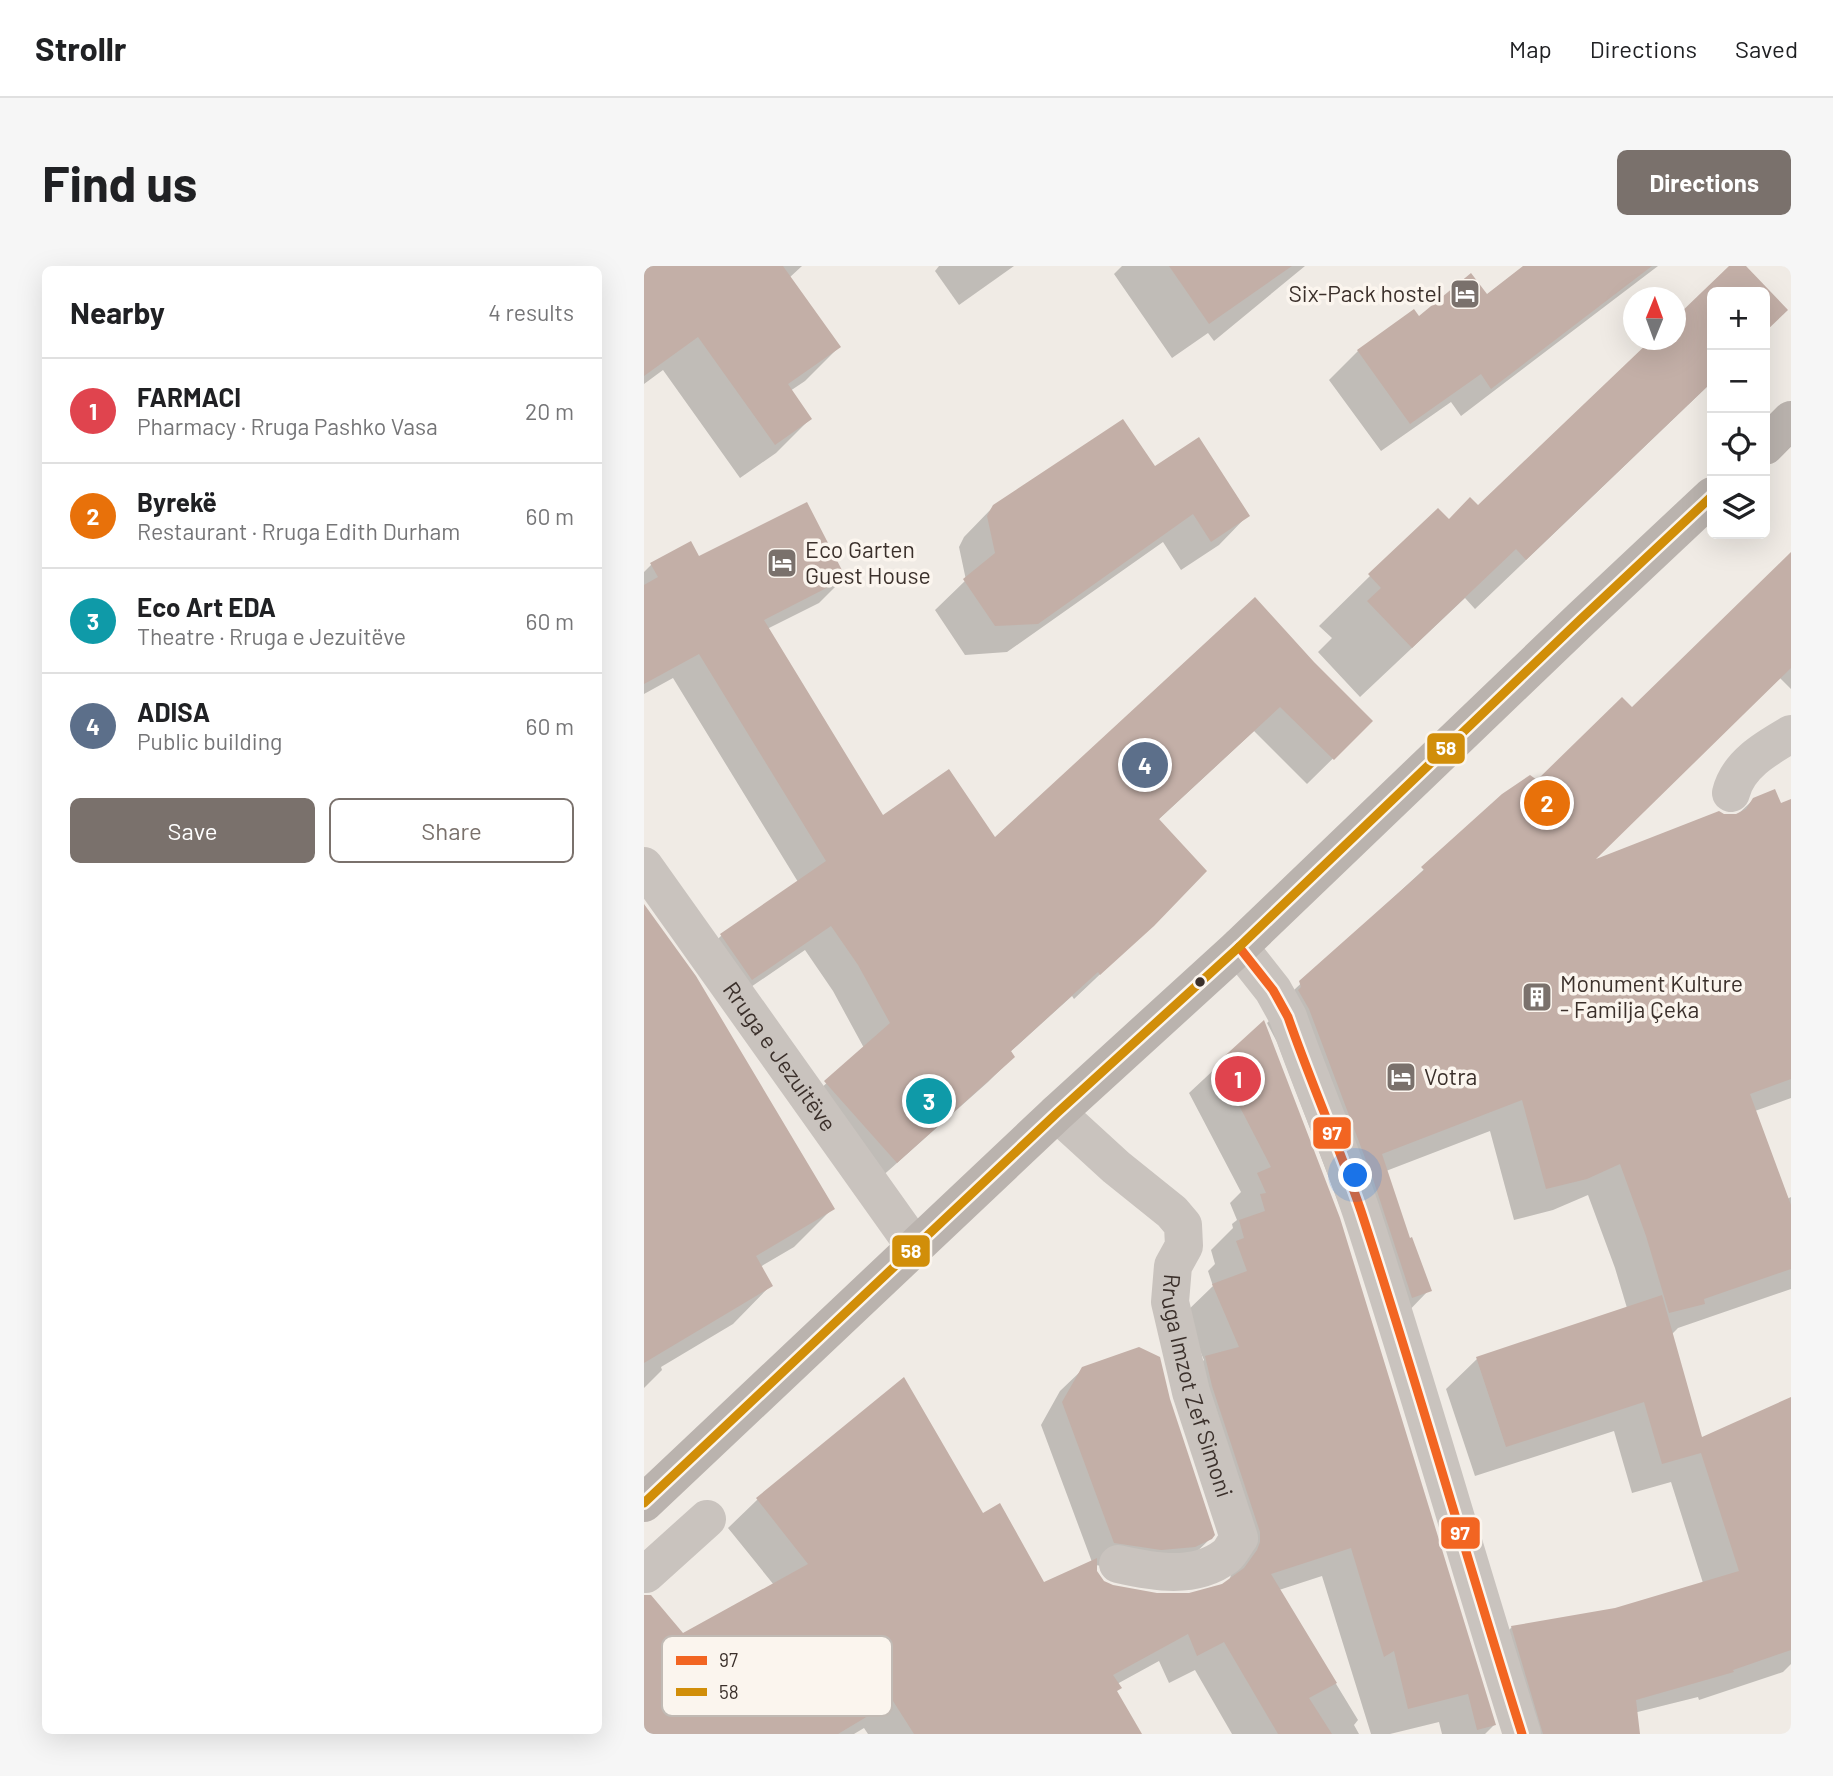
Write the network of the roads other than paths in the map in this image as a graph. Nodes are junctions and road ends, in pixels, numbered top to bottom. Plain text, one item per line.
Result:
1 (1791, 420) edge
2 (1770, 441) edge
3 (1707, 501) edge
4 (1791, 734) edge
5 (1731, 793) dead end
6 (644, 866) edge
7 (1240, 947) junction
8 (1057, 1113) junction
9 (915, 1247) junction
10 (644, 1503) edge
11 (707, 1519) dead end
12 (1118, 1564) dead end
13 (646, 1574) dead end
14 (1522, 1734) edge

1 - 2 main road
3 - 7 main road
4 - 5 street
6 - 9 street, Rruga e Jezuitëve
7 - 8 main road
7 - 14 street
8 - 9 main road
8 - 12 street, Rruga Imzot Zef Simoni
9 - 10 main road
11 - 13 street

